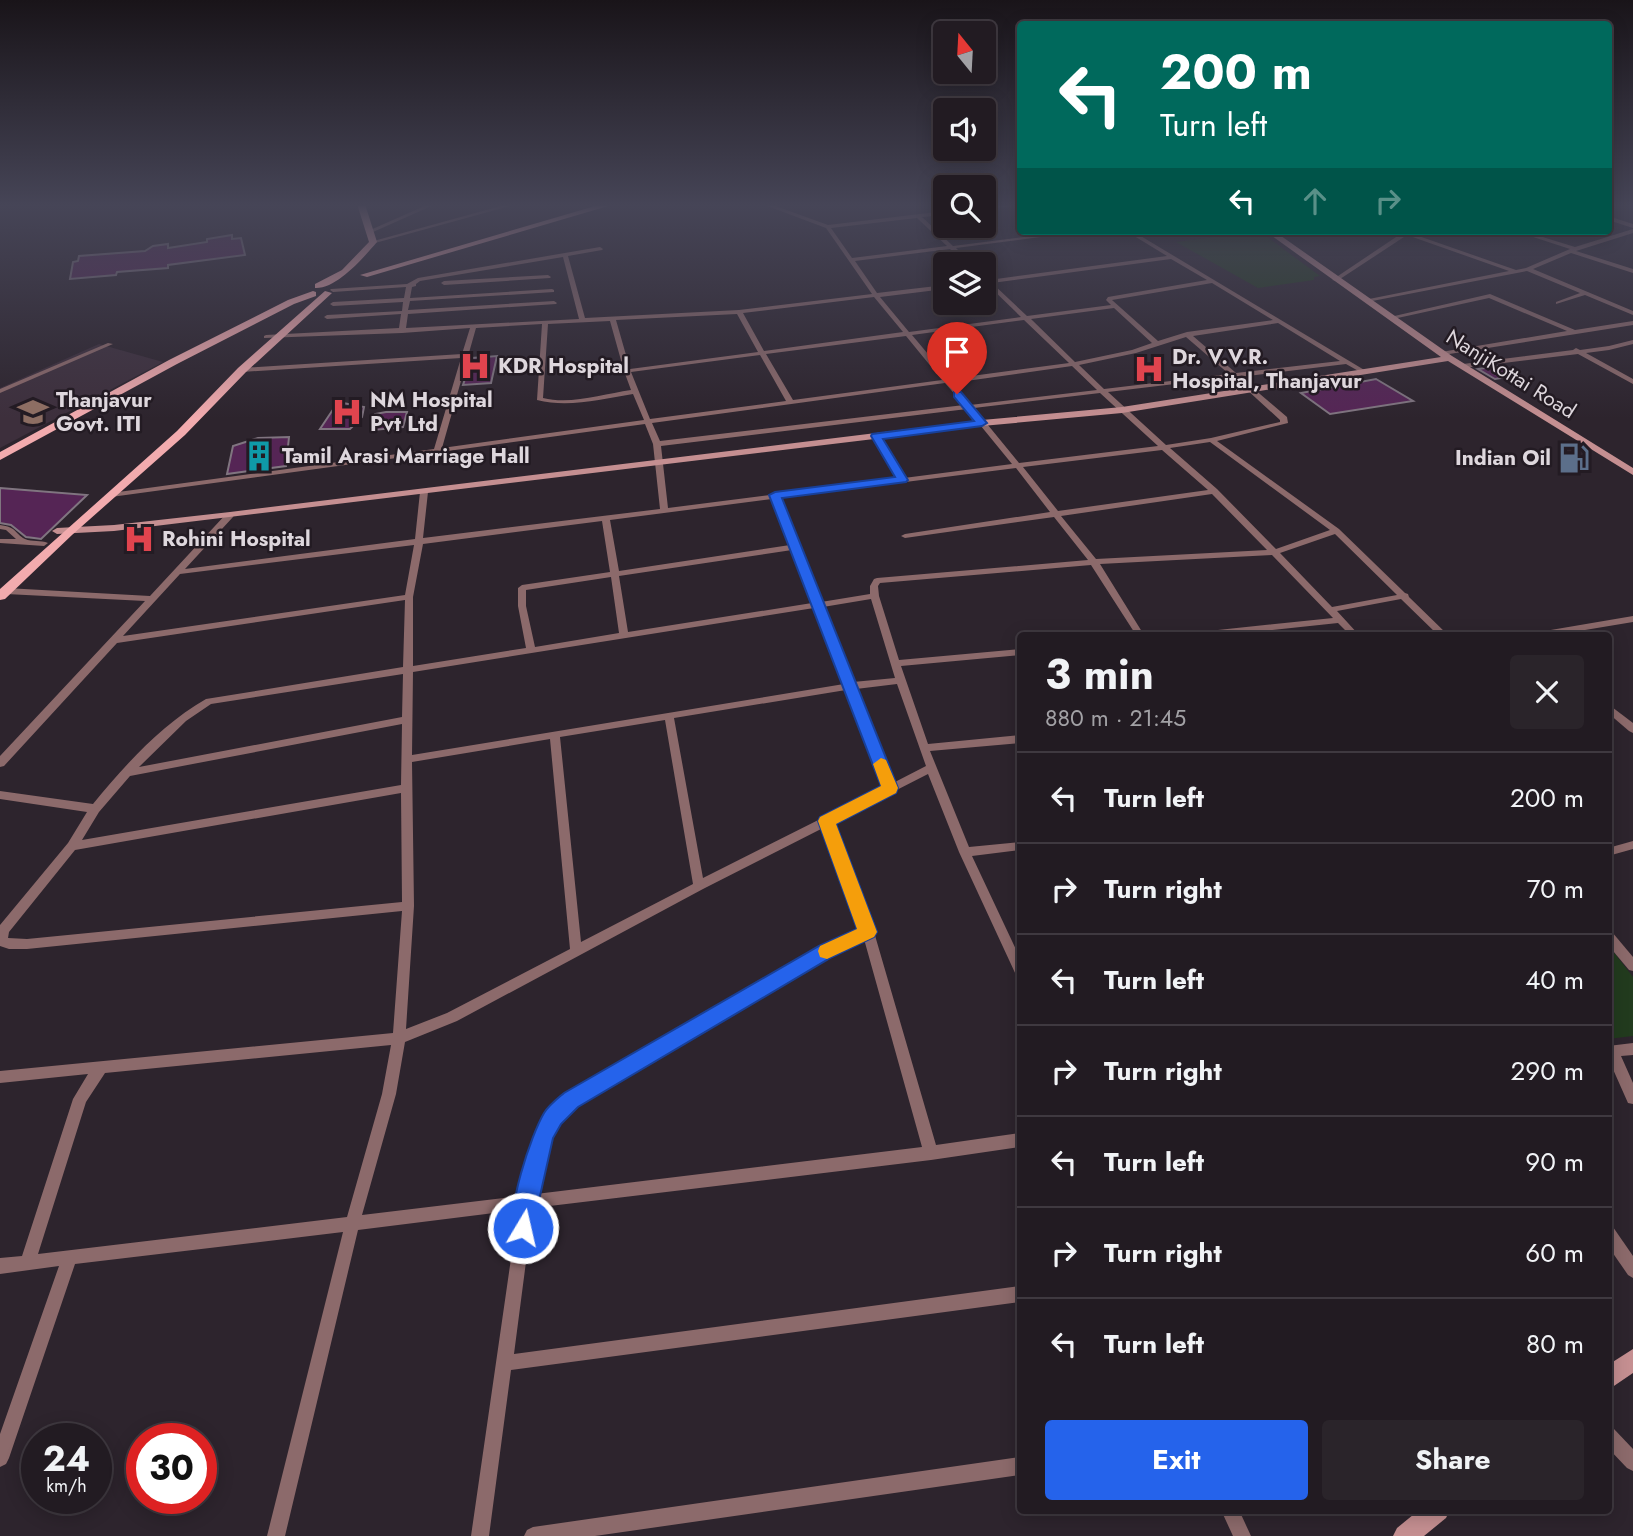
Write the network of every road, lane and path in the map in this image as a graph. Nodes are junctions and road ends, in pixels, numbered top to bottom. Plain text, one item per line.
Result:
1 (340, 276) edge
2 (355, 276) edge
3 (450, 276) edge
4 (571, 276) edge
5 (861, 276) edge
6 (1026, 276) edge
7 (1205, 276) edge
8 (1329, 276) edge
9 (1341, 276) edge
10 (1498, 276) edge
11 (1544, 276) edge
12 (548, 277) dead end
13 (996, 280) edge
14 (1335, 280) junction
15 (487, 281) junction
16 (1214, 281) junction
17 (409, 285) junction
18 (933, 289) edge
19 (552, 291) dead end
20 (996, 291) edge
21 (324, 292) junction
22 (1585, 293) junction
23 (486, 295) junction
24 (876, 296) junction
25 (407, 299) junction
26 (1369, 301) junction
27 (554, 303) dead end
28 (1558, 303) dead end
29 (1633, 304) edge
30 (1116, 306) junction
31 (485, 307) junction
32 (1621, 308) junction
33 (405, 312) junction
34 (739, 312) junction
35 (1633, 313) edge
36 (327, 317) dead end
37 (1393, 317) junction
38 (613, 319) junction
39 (1026, 319) junction
40 (583, 321) junction
41 (1281, 321) junction
42 (545, 323) junction
43 (1633, 323) edge
44 (485, 326) junction
45 (473, 327) junction
46 (402, 331) junction
47 (1574, 332) junction
48 (1187, 334) junction
49 (908, 335) junction
50 (272, 337) junction
51 (1633, 342) edge
52 (110, 344) dead end
53 (1157, 344) junction
54 (1576, 350) junction
55 (761, 353) junction
56 (465, 356) junction
57 (1446, 356) junction
58 (1345, 362) junction
59 (1073, 364) junction
60 (1463, 366) junction
61 (242, 370) junction
62 (627, 371) junction
63 (1364, 372) junction
64 (1234, 375) junction
65 (1632, 380) edge
66 (947, 382) junction
67 (1248, 390) junction
68 (0, 391) edge
69 (636, 391) junction
70 (1102, 391) junction
71 (791, 403) junction
72 (968, 407) junction
73 (1122, 410) junction
74 (649, 422) junction
75 (982, 423) junction
76 (168, 432) junction
77 (181, 433) junction
78 (876, 436) junction
79 (1211, 440) junction
80 (657, 444) junction
81 (1166, 447) junction
82 (0, 450) edge
83 (437, 451) junction
84 (0, 457) edge
85 (658, 463) junction
86 (1017, 465) junction
87 (1633, 472) edge
88 (902, 480) junction
89 (1214, 491) junction
90 (424, 492) junction
91 (111, 495) junction
92 (775, 495) junction
93 (664, 509) junction
94 (230, 515) junction
95 (1054, 515) junction
96 (607, 517) junction
97 (0, 527) edge
98 (1336, 531) junction
99 (62, 532) junction
100 (905, 536) dead end
101 (0, 541) edge
102 (419, 541) junction
103 (24, 542) junction
104 (44, 543) junction
105 (796, 547) junction
106 (1275, 552) junction
107 (1094, 562) junction
108 (178, 572) junction
109 (614, 574) junction
110 (2, 590) edge
111 (875, 596) junction
112 (1405, 596) junction
113 (409, 597) junction
114 (153, 599) junction
115 (819, 605) junction
116 (1329, 610) junction
117 (1633, 619) edge
118 (1339, 620) junction
119 (1138, 632) edge
120 (1227, 632) edge
121 (1352, 632) edge
122 (1440, 632) edge
123 (1557, 632) edge
124 (624, 635) junction
125 (115, 640) junction
126 (531, 649) junction
127 (1017, 652) edge
128 (894, 663) junction
129 (408, 668) junction
130 (900, 681) junction
131 (850, 686) junction
132 (1612, 711) edge
133 (669, 716) junction
134 (407, 720) junction
135 (1633, 729) edge
136 (555, 734) junction
137 (1017, 739) edge
138 (924, 748) junction
139 (407, 759) junction
140 (0, 763) edge
141 (931, 768) junction
142 (130, 772) junction
143 (406, 788) junction
144 (890, 788) junction
145 (0, 795) edge
146 (96, 809) junction
147 (826, 821) junction
148 (72, 846) junction
149 (1017, 846) edge
150 (1631, 848) edge
151 (1612, 851) edge
152 (965, 852) junction
153 (699, 886) junction
154 (408, 906) junction
155 (868, 932) junction
156 (1612, 941) edge
157 (576, 950) junction
158 (1017, 964) edge
159 (1633, 966) edge
160 (399, 1038) junction
161 (1633, 1049) edge
162 (1612, 1052) edge
163 (1612, 1056) edge
164 (101, 1067) junction
165 (0, 1077) edge
166 (1633, 1098) edge
167 (1017, 1140) edge
168 (931, 1153) junction
169 (527, 1201) junction
170 (352, 1225) junction
171 (1612, 1238) edge
172 (70, 1257) junction
173 (28, 1262) junction
174 (0, 1266) edge
175 (1633, 1270) edge
176 (1017, 1294) edge
177 (1633, 1360) edge
178 (504, 1363) junction
179 (1612, 1376) edge
180 (1612, 1439) edge
181 (0, 1458) edge
182 (1633, 1462) edge
183 (1017, 1466) edge
184 (1232, 1514) edge
185 (1433, 1514) edge
186 (276, 1536) edge
187 (480, 1536) edge
188 (533, 1536) edge
189 (1242, 1536) edge
190 (1405, 1536) edge

1 - 21 main road
2 - 21 main road
3 - 17 street
4 - 40 street
5 - 24 street
6 - 13 street
7 - 16 street
8 - 14 street, NanjiKottai Road
9 - 14 street
10 - 26 street
11 - 22 street
12 - 15 street
14 - 26 street, NanjiKottai Road
15 - 17 street
15 - 23 street
16 - 30 street
16 - 41 street
17 - 21 street
17 - 25 street
18 - 24 street
19 - 23 street
20 - 39 street
21 - 25 street
21 - 50 main road
21 - 82 main road
21 - 84 main road
22 - 28 street
22 - 32 street
23 - 25 street
23 - 31 street
24 - 34 street
24 - 49 street
25 - 33 street
26 - 37 street, NanjiKottai Road
27 - 31 street
29 - 32 street
30 - 39 street
30 - 53 street
31 - 33 street
31 - 44 street
32 - 35 street
33 - 36 street
33 - 46 street
34 - 38 street
34 - 55 street
37 - 47 street
37 - 57 street, NanjiKottai Road
38 - 40 street
38 - 62 street
39 - 49 street
39 - 59 street
40 - 42 street
41 - 48 street
41 - 58 street
42 - 44 street
42 - 69 street
43 - 47 street
44 - 45 street
45 - 46 street
45 - 56 street
46 - 50 street
47 - 57 street
48 - 53 street
48 - 64 street
49 - 55 street
49 - 66 street
50 - 61 main road
50 - 76 main road
51 - 54 street
52 - 68 street
53 - 59 street
54 - 60 street
54 - 65 street
55 - 62 street
55 - 71 street
56 - 61 street
56 - 83 street
57 - 60 street, NanjiKottai Road
57 - 63 street
58 - 63 street
58 - 64 street
59 - 66 street
59 - 70 street
60 - 87 street, NanjiKottai Road
61 - 77 main road
62 - 69 street
63 - 67 street
64 - 67 street
64 - 70 street
66 - 71 street
66 - 72 street
67 - 73 street
67 - 79 street
69 - 74 street
70 - 72 street
70 - 73 street
71 - 74 street
72 - 75 street
72 - 80 street
73 - 75 street
73 - 81 street
74 - 80 street
74 - 83 street
75 - 78 street
75 - 86 street
76 - 77 main road
76 - 99 main road
77 - 91 main road
78 - 85 street
78 - 88 street
79 - 81 street
79 - 98 street
80 - 85 street
81 - 86 street
81 - 89 street
83 - 91 street
85 - 90 street
85 - 93 street
86 - 88 street
86 - 95 street
88 - 92 street
89 - 95 street
89 - 106 street
90 - 94 street
90 - 102 street
91 - 99 main road
92 - 93 street
92 - 105 street
93 - 96 street
94 - 99 street
94 - 108 street
95 - 100 street
95 - 107 street
96 - 102 street
96 - 109 street
97 - 103 street
98 - 106 street
98 - 112 street
99 - 104 main road
99 - 110 main road
101 - 103 street
102 - 108 street
102 - 113 street
103 - 104 street
104 - 110 main road
105 - 109 street
105 - 115 street
106 - 107 street
106 - 116 street
107 - 111 street
107 - 119 street
108 - 114 street
109 - 124 street
109 - 126 street
110 - 114 street
111 - 115 street
111 - 128 street
112 - 116 street
112 - 122 street
113 - 125 street
113 - 129 street
114 - 125 street
115 - 124 street
115 - 131 street
116 - 118 street
117 - 123 street
118 - 120 street
118 - 121 street
124 - 126 street
125 - 140 street
126 - 129 street
127 - 128 street
128 - 130 street
129 - 134 street
129 - 142 street
130 - 131 street
130 - 138 street
131 - 133 street
131 - 144 street
132 - 135 street
133 - 136 street
133 - 153 street
134 - 139 street
134 - 142 street
136 - 139 street
136 - 157 street
137 - 138 street
138 - 141 street
139 - 143 street
141 - 144 street
141 - 152 street
142 - 146 street
143 - 148 street
143 - 154 street
144 - 147 street
145 - 146 street
146 - 148 street
147 - 153 street
147 - 155 street
148 - 154 street
149 - 152 street
150 - 151 street
152 - 158 street
153 - 157 street
154 - 160 street
155 - 168 street
155 - 169 street
156 - 159 street
157 - 160 street
160 - 164 street
160 - 170 street
161 - 162 street
163 - 166 street
164 - 165 street
164 - 173 street
167 - 168 street
168 - 169 street
169 - 170 street
169 - 178 street
170 - 172 street
170 - 186 street
171 - 175 street
172 - 173 street
172 - 181 street
173 - 174 street
176 - 178 street
177 - 179 street
178 - 187 street
180 - 182 street
183 - 188 street
184 - 189 street
185 - 190 street

